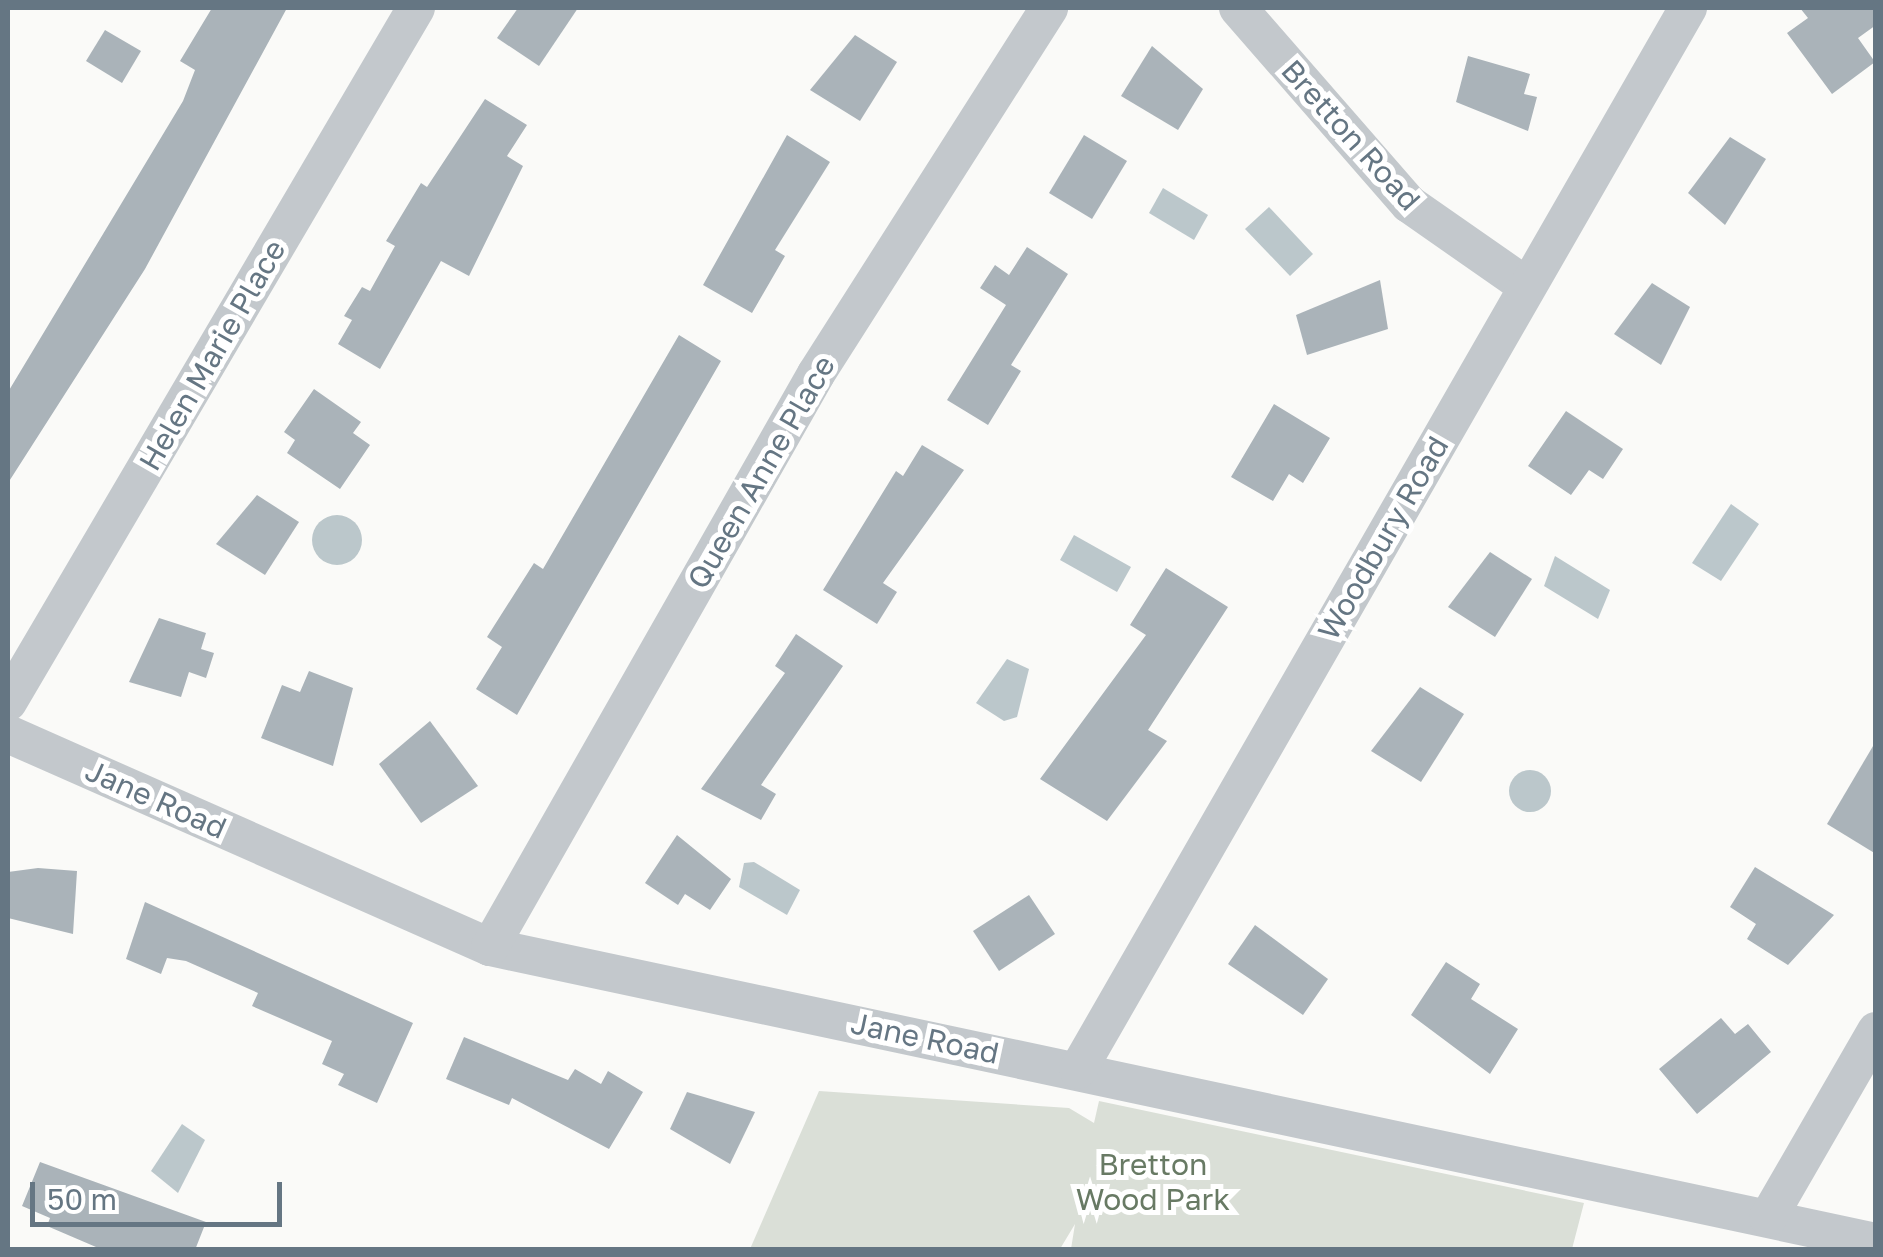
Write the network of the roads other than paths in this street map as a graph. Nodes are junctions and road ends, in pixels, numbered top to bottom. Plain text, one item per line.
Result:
1 (416, 8) edge
2 (1048, 8) edge
3 (1238, 8) edge
4 (1688, 8) edge
5 (1525, 285) junction
6 (8, 702) edge
7 (8, 734) edge
8 (490, 947) junction
9 (1876, 1031) edge
10 (1078, 1070) junction
11 (1768, 1218) junction
12 (1876, 1242) edge

1 - 6 street, Helen Marie Place
2 - 8 street, Queen Anne Place
3 - 5 street, Bretton Road
4 - 5 street, Woodbury Road
5 - 10 street, Woodbury Road
7 - 8 street, Jane Road
8 - 10 street, Jane Road
9 - 11 street
10 - 11 street, Jane Road
11 - 12 street, Jane Road

